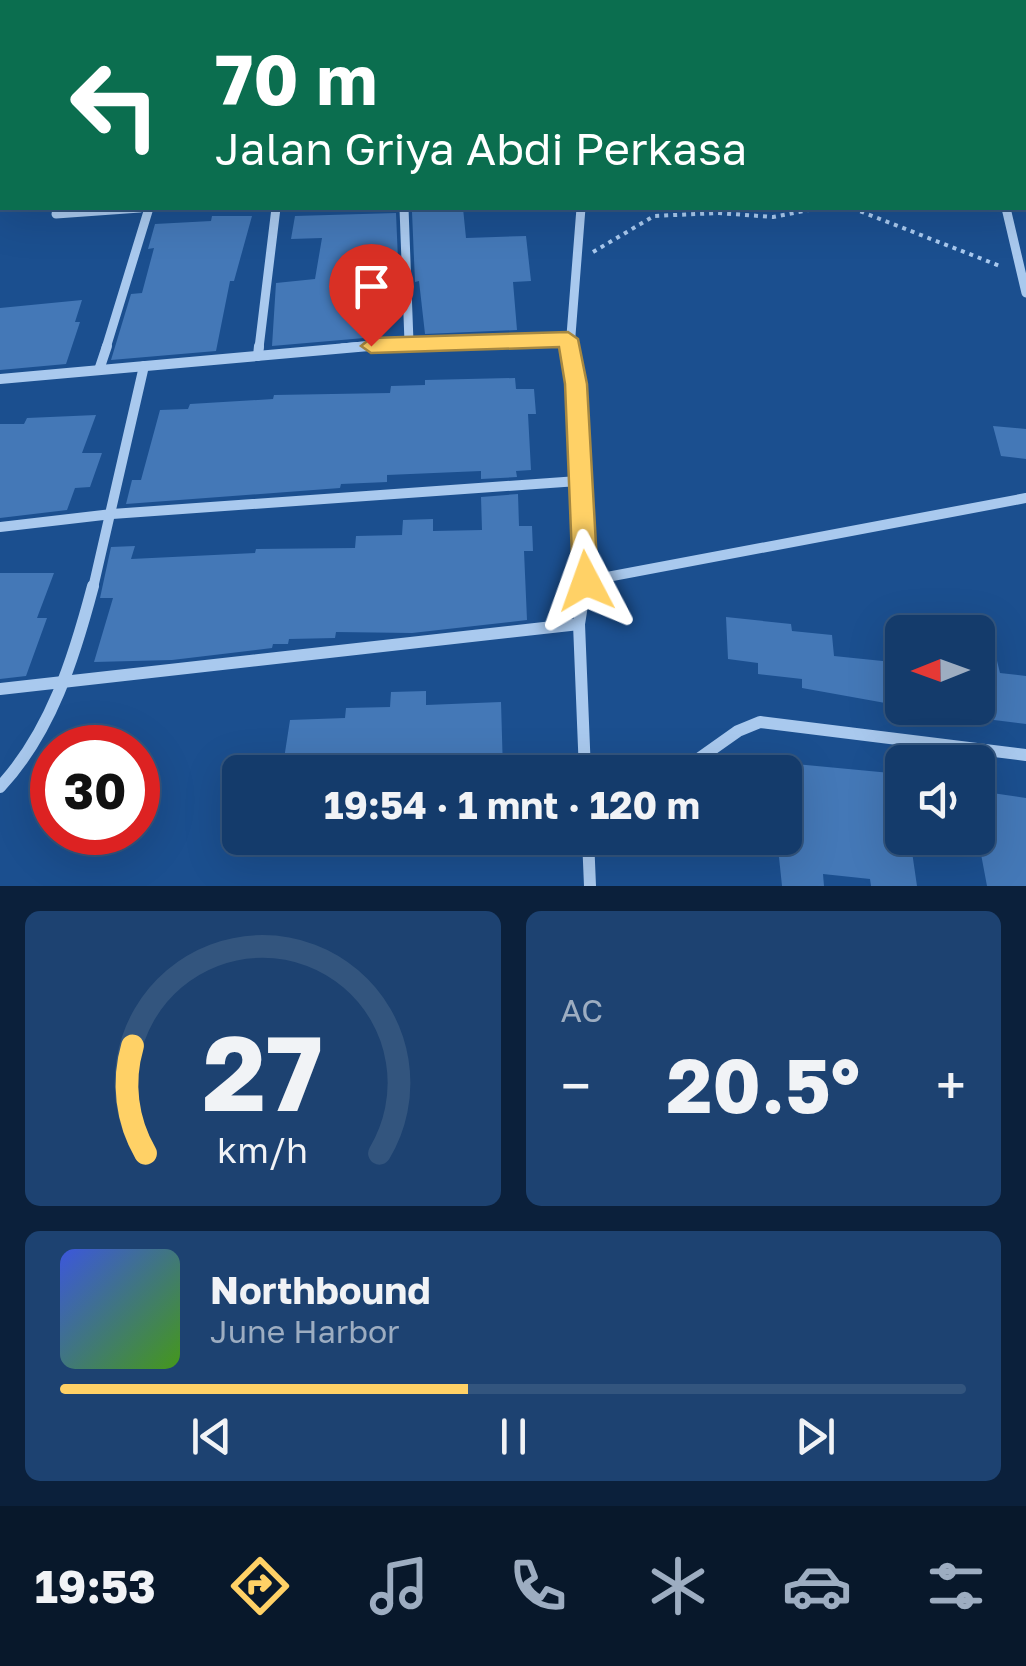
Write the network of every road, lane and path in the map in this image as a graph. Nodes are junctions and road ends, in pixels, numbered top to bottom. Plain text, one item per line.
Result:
1 (112, 210) edge
2 (148, 210) edge
3 (276, 210) edge
4 (404, 210) edge
5 (581, 210) edge
6 (810, 210) edge
7 (857, 210) edge
8 (1006, 210) edge
9 (56, 214) dead end
10 (579, 260) junction
11 (1021, 275) junction
12 (1026, 293) edge
13 (568, 339) junction
14 (408, 342) junction
15 (258, 356) junction
16 (144, 366) junction
17 (99, 370) junction
18 (0, 379) edge
19 (578, 481) junction
20 (1026, 498) edge
21 (112, 514) junction
22 (0, 527) edge
23 (586, 581) junction
24 (579, 624) junction
25 (64, 684) junction
26 (0, 689) edge
27 (584, 755) edge
28 (704, 755) edge
29 (1026, 755) edge
30 (0, 787) edge
31 (589, 855) edge
32 (590, 886) edge

1 - 9 street
2 - 17 street
3 - 15 street
4 - 14 street
5 - 10 street
6 - 10 path
7 - 11 path
8 - 11 street
10 - 13 street
11 - 12 street
13 - 14 street
13 - 19 street
14 - 15 street
15 - 16 street
16 - 17 street
16 - 21 street
17 - 18 street
19 - 21 street
19 - 23 street
20 - 23 street
21 - 22 street
21 - 25 street
23 - 24 street
24 - 25 street
24 - 27 street
25 - 26 street
25 - 30 street
28 - 29 street
31 - 32 street

